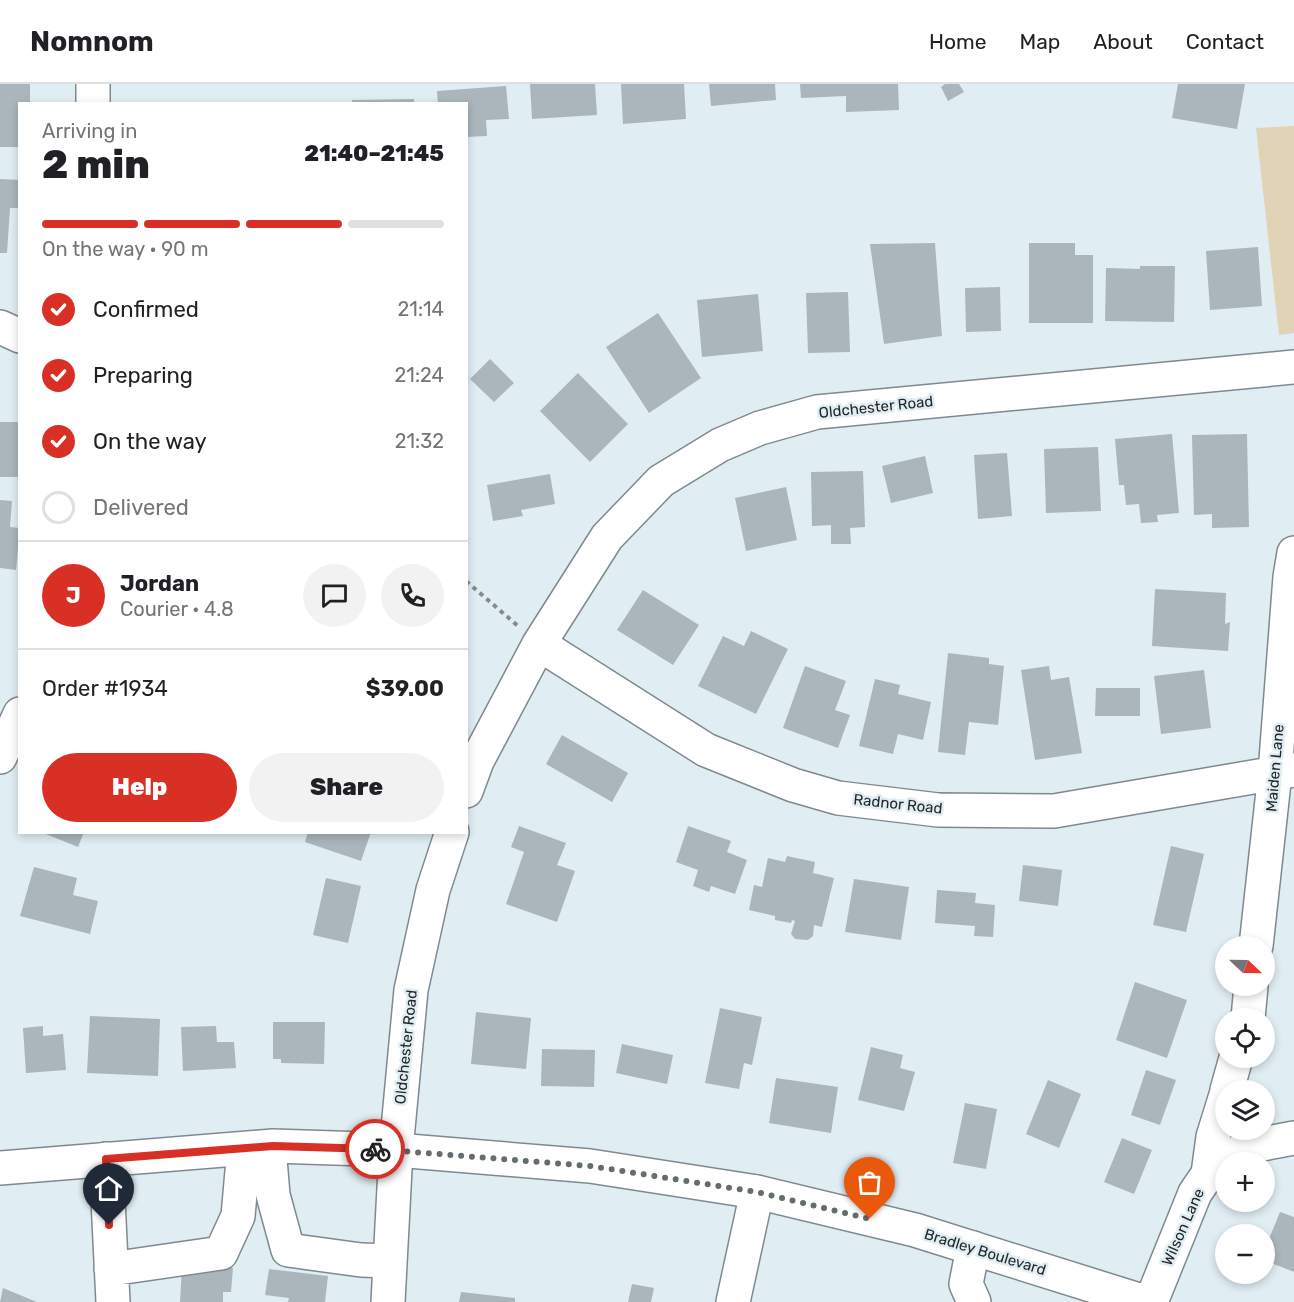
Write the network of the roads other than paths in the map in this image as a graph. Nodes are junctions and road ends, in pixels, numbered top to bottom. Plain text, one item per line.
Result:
1 (93, 84) edge
2 (93, 102) edge
3 (0, 327) edge
4 (18, 335) edge
5 (1294, 367) edge
6 (1294, 553) edge
7 (539, 644) junction
8 (1285, 771) edge
9 (468, 785) edge
10 (451, 834) edge
11 (1258, 936) edge
12 (1215, 1131) edge
13 (1294, 1138) edge
14 (256, 1148) junction
15 (396, 1150) junction
16 (106, 1159) junction
17 (0, 1168) edge
18 (1208, 1174) junction
19 (757, 1192) junction
20 (973, 1248) junction
21 (390, 1261) junction
22 (111, 1269) junction
23 (113, 1302) edge
24 (388, 1302) edge
25 (733, 1302) edge
26 (974, 1302) edge
27 (1145, 1302) edge
28 (1151, 1302) edge

1 - 2 street
3 - 4 street
5 - 7 street, Oldchester Road
6 - 8 street, Maiden Lane
7 - 8 street, Radnor Road
7 - 9 street, Oldchester Road
8 - 11 street, Maiden Lane
10 - 15 street, Oldchester Road
12 - 18 street
13 - 18 street, Wilson Lane
14 - 15 street, Bradley Boulevard
14 - 16 street, Bradley Boulevard
14 - 21 street
14 - 22 street
15 - 19 street, Bradley Boulevard
15 - 21 street, Oldchester Road
16 - 17 street, Bradley Boulevard
16 - 22 street
18 - 28 street, Wilson Lane
19 - 20 street, Bradley Boulevard
19 - 25 street
20 - 26 street
20 - 27 street, Bradley Boulevard
21 - 24 street, Oldchester Road
22 - 23 street

